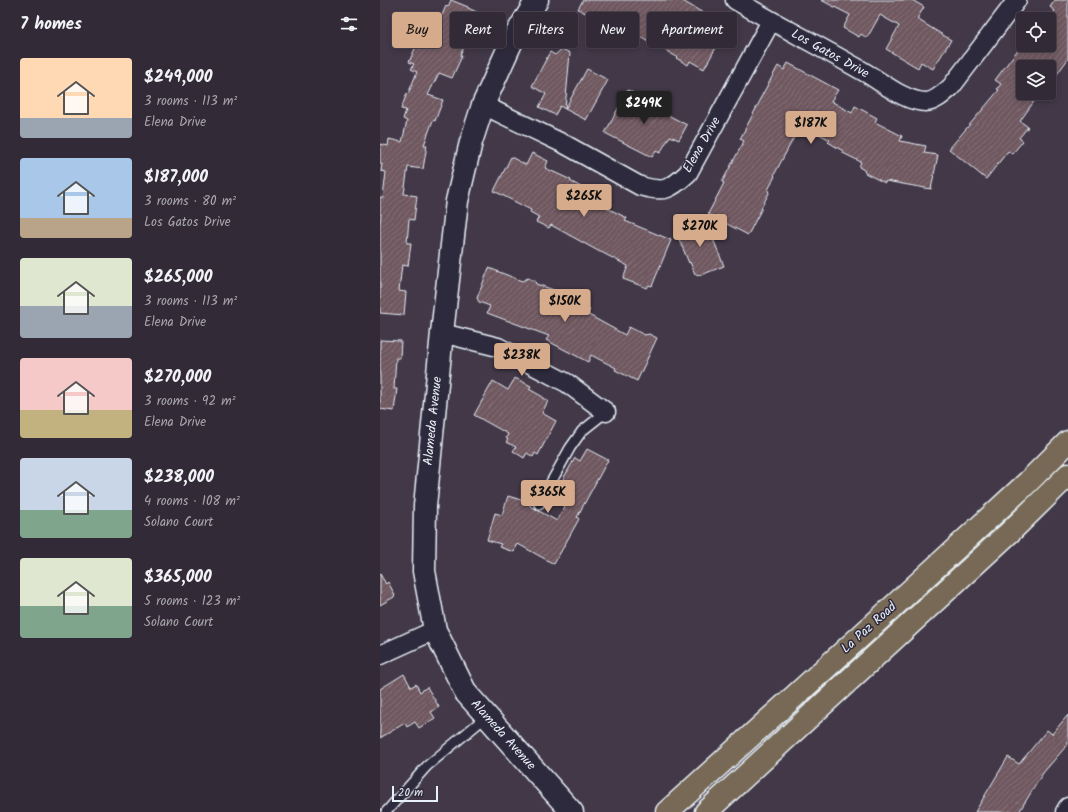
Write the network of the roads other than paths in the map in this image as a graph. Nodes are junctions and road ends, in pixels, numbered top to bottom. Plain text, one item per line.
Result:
1 (537, 0) edge
2 (735, 0) edge
3 (1017, 0) edge
4 (771, 21) junction
5 (483, 104) junction
6 (442, 333) junction
7 (606, 412) joint
8 (1068, 442) edge
9 (1068, 475) edge
10 (539, 504) dead end
11 (435, 630) junction
12 (380, 655) edge
13 (486, 716) junction
14 (1068, 807) edge
15 (386, 812) edge
16 (572, 812) edge
17 (667, 812) edge
18 (706, 812) edge
19 (1065, 812) edge

1 - 5 street, Alameda Avenue
2 - 4 street, Los Gatos Drive
3 - 4 street, Los Gatos Drive
4 - 5 street, Elena Drive
5 - 6 street, Alameda Avenue
6 - 7 street
6 - 11 street, Alameda Avenue
7 - 10 lane
8 - 17 main road, La Paz Road
9 - 18 main road, La Paz Road
11 - 12 street
11 - 13 street, Alameda Avenue
13 - 15 lane
13 - 16 street, Alameda Avenue
14 - 19 street

